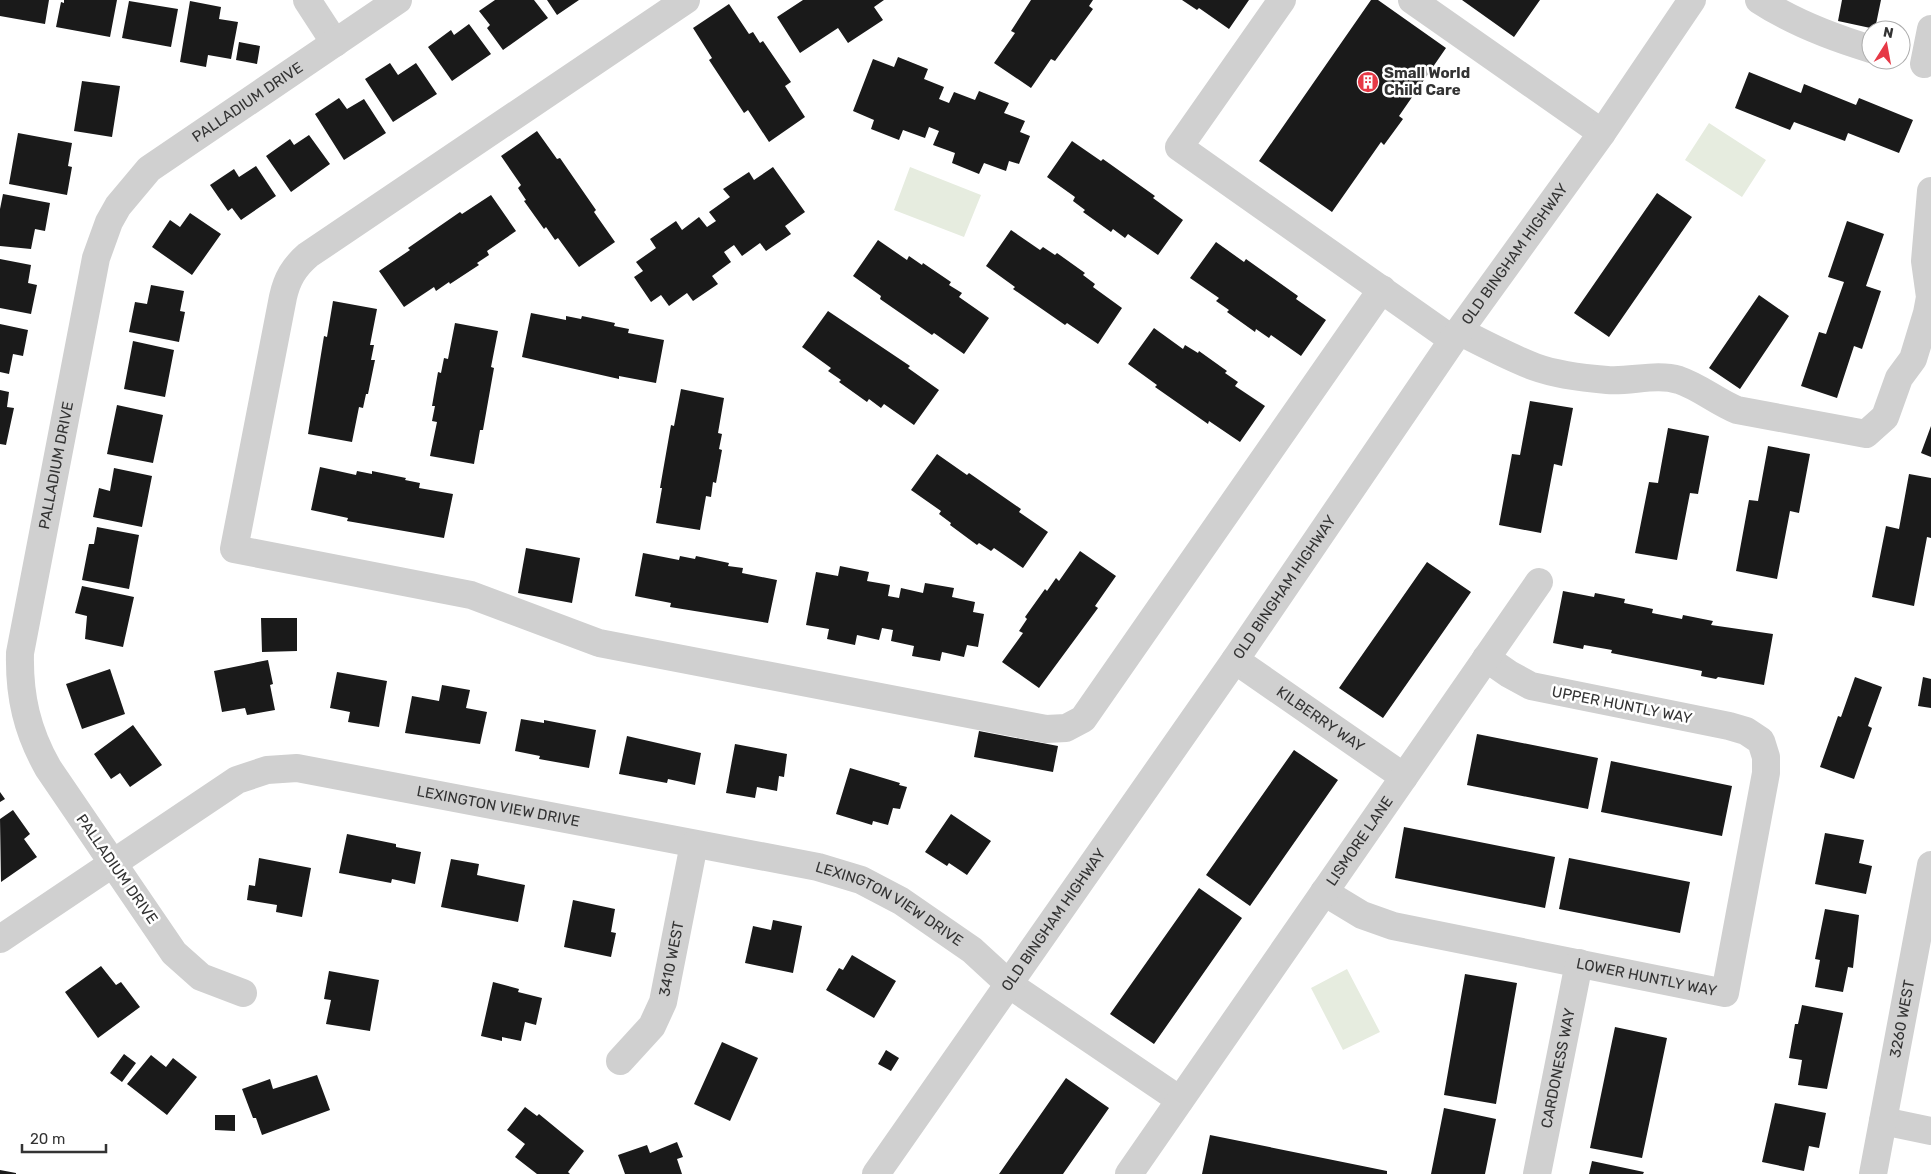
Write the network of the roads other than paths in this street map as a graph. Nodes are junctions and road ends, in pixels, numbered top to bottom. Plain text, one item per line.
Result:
1 (307, 0) edge
2 (398, 0) edge
3 (686, 0) edge
4 (1282, 0) edge
5 (1412, 0) edge
6 (1692, 0) edge
7 (1759, 0) edge
8 (1931, 29) edge
9 (335, 43) junction
10 (1861, 46) edge
11 (1919, 63) edge
12 (1602, 133) junction
13 (1931, 191) edge
14 (1382, 289) junction
15 (1456, 335) junction
16 (1539, 582) dead end
17 (1486, 658) junction
18 (1235, 660) junction
19 (1761, 741) joint
20 (1404, 777) junction
21 (694, 844) junction
22 (114, 863) junction
23 (1931, 865) edge
24 (1324, 892) junction
25 (0, 939) edge
26 (1579, 963) junction
27 (1010, 984) junction
28 (243, 993) dead end
29 (620, 1061) dead end
30 (1180, 1100) junction
31 (1883, 1121) junction
32 (1931, 1131) edge
33 (876, 1174) edge
34 (1129, 1174) edge
35 (1538, 1174) edge
36 (1873, 1174) edge

1 - 9 street
2 - 9 street, PALLADIUM DRIVE
3 - 14 street
4 - 14 street
5 - 12 street
6 - 12 street, OLD BINGHAM HIGHWAY
7 - 10 street
8 - 11 street
9 - 22 street, PALLADIUM DRIVE
12 - 15 street, OLD BINGHAM HIGHWAY
13 - 15 street
14 - 15 street
15 - 18 street, OLD BINGHAM HIGHWAY
16 - 17 street, LISMORE LANE
17 - 19 street, UPPER HUNTLY WAY
17 - 20 street, LISMORE LANE
18 - 20 street, KILBERRY WAY
18 - 27 street, OLD BINGHAM HIGHWAY
19 - 26 street, LOWER HUNTLY WAY
20 - 24 street, LISMORE LANE
21 - 22 street, LEXINGTON VIEW DRIVE
21 - 27 street, LEXINGTON VIEW DRIVE
21 - 29 street, 3410 WEST
22 - 25 street, LEXINGTON VIEW DRIVE
22 - 28 street, PALLADIUM DRIVE
23 - 31 street, 3260 WEST
24 - 26 street, LOWER HUNTLY WAY
24 - 30 street, LISMORE LANE
26 - 35 street, CARDONESS WAY
27 - 30 street
27 - 33 street, OLD BINGHAM HIGHWAY
30 - 34 street, LISMORE LANE
31 - 32 street
31 - 36 street, 3260 WEST

